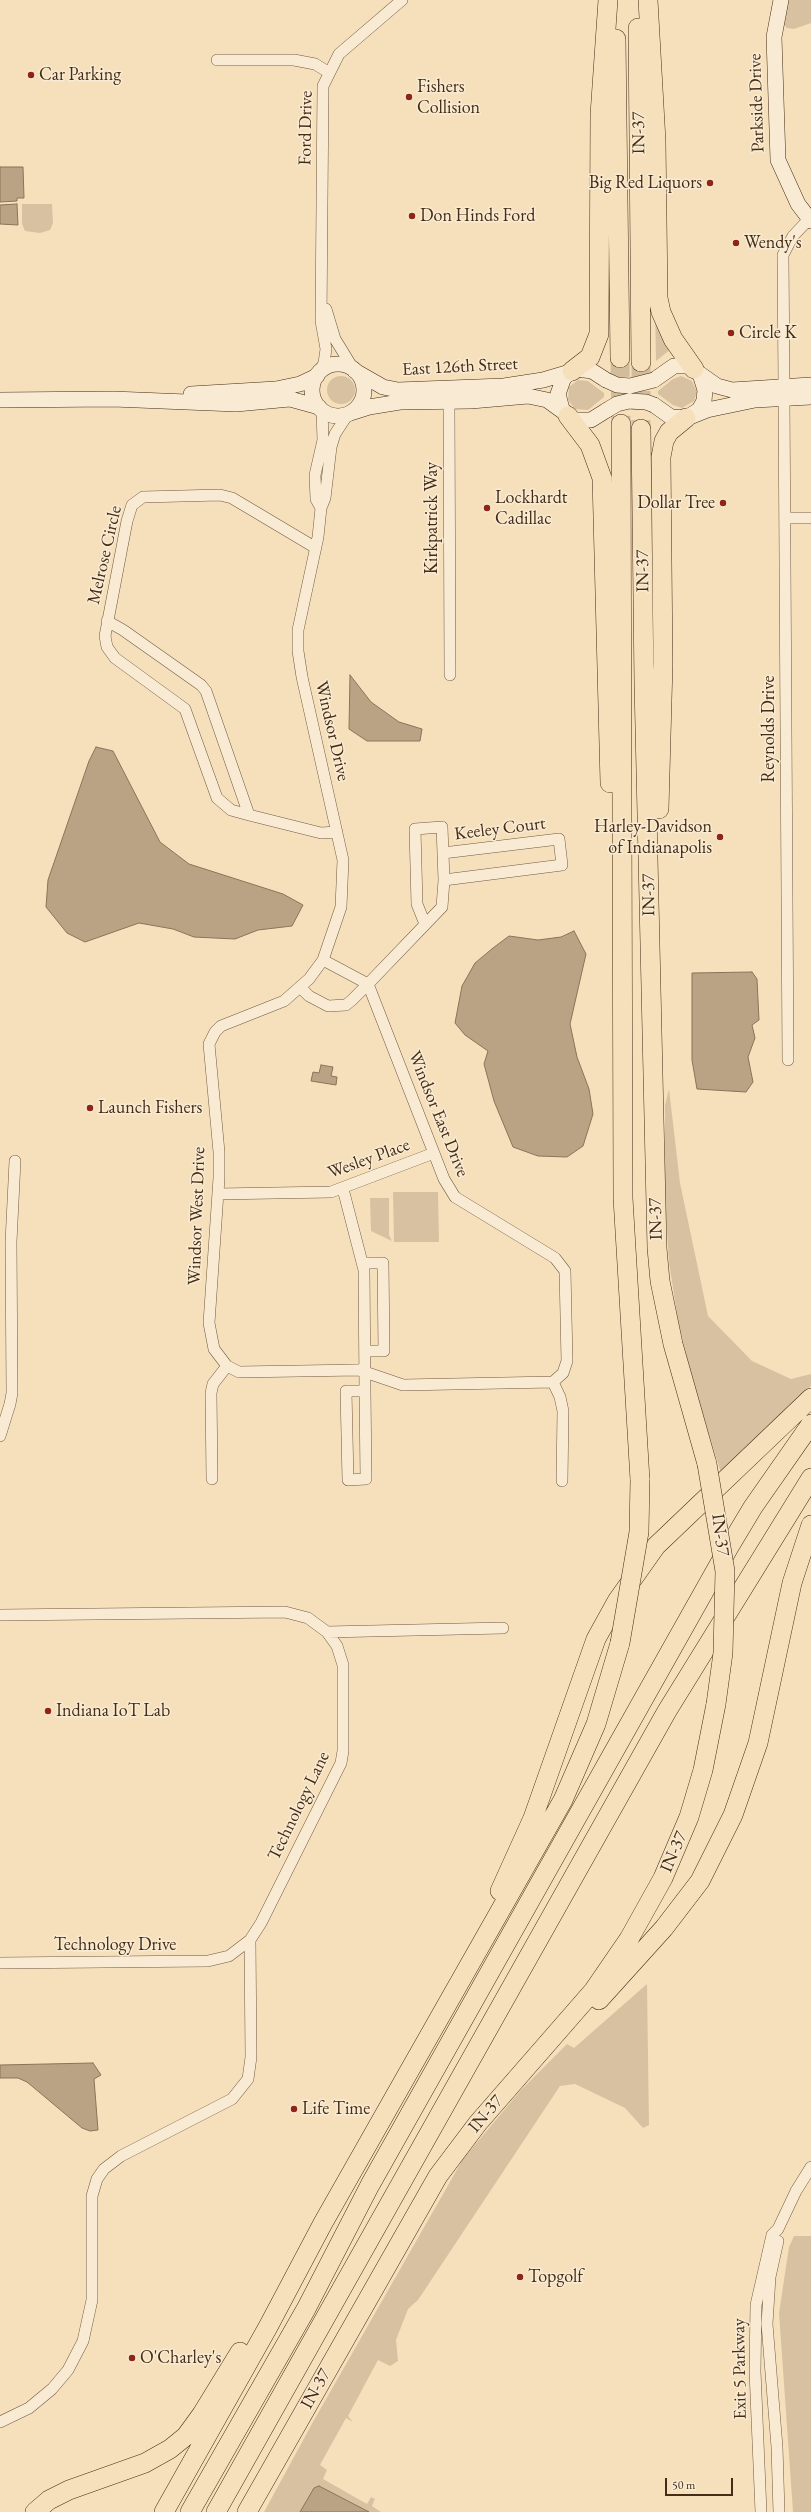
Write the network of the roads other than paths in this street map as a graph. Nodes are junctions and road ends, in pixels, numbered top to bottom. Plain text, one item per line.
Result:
1 (402, 0) edge
2 (608, 0) edge
3 (616, 0) edge
4 (637, 0) edge
5 (648, 0) edge
6 (781, 0) edge
7 (217, 60) dead end
8 (328, 72) junction
9 (810, 220) edge
10 (323, 291) junction
11 (620, 358) tunnel mouth
12 (641, 362) tunnel mouth
13 (355, 370) junction
14 (571, 371) junction
15 (697, 371) junction
16 (318, 375) junction
17 (811, 384) edge
18 (784, 391) junction
19 (811, 397) edge
20 (112, 399) junction
21 (0, 400) edge
22 (449, 402) junction
23 (321, 408) junction
24 (349, 413) junction
25 (566, 415) junction
26 (689, 417) junction
27 (621, 424) tunnel mouth
28 (642, 429) tunnel mouth
29 (321, 508) junction
30 (785, 518) junction
31 (811, 518) edge
32 (316, 548) junction
33 (107, 621) junction
34 (450, 675) dead end
35 (249, 815) junction
36 (337, 832) junction
37 (443, 853) junction
38 (444, 880) junction
39 (425, 924) junction
40 (323, 960) junction
41 (650, 964) junction
42 (368, 984) junction
43 (301, 988) junction
44 (622, 1012) junction
45 (788, 1060) dead end
46 (434, 1153) junction
47 (15, 1161) dead end
48 (343, 1188) junction
49 (218, 1194) junction
50 (363, 1263) junction
51 (365, 1350) junction
52 (226, 1366) junction
53 (365, 1372) junction
54 (553, 1382) junction
55 (365, 1391) junction
56 (811, 1398) edge
57 (811, 1424) edge
58 (0, 1436) edge
59 (212, 1478) dead end
60 (811, 1478) edge
61 (562, 1481) dead end
62 (811, 1525) edge
63 (0, 1615) edge
64 (503, 1628) dead end
65 (326, 1632) junction
66 (250, 1940) junction
67 (229, 1956) joint
68 (0, 1963) edge
69 (464, 1972) junction
70 (497, 2101) junction
71 (811, 2167) edge
72 (323, 2223) junction
73 (778, 2229) junction
74 (0, 2422) edge
75 (763, 2509) edge
76 (35, 2512) edge
77 (164, 2512) edge
78 (190, 2512) edge
79 (216, 2512) edge
80 (247, 2512) edge
81 (779, 2512) edge

1 - 8 street, Ford Drive
2 - 14 highway
3 - 11 highway, IN-37
4 - 12 highway, IN-37
5 - 15 highway
6 - 9 main road, Parkside Drive
7 - 8 street
8 - 10 street, Ford Drive
9 - 18 street, Reynolds Drive
10 - 13 street, Ford Drive
10 - 16 street, Ford Drive
13 - 14 main road, East 126th Street
13 - 16 main road
13 - 24 main road
14 - 15 main road, East 126th Street, bridge
14 - 25 main road
15 - 18 main road
15 - 26 main road
16 - 20 main road
16 - 23 main road
17 - 18 main road
18 - 19 main road
18 - 26 main road
18 - 30 street, Reynolds Drive
20 - 21 main road
20 - 23 main road
22 - 24 main road, East 126th Street
22 - 25 main road, East 126th Street
22 - 34 street, Kirkpatrick Way
23 - 24 main road
23 - 29 street, Windsor Drive
24 - 29 street, Windsor Drive
25 - 26 main road, bridge
25 - 44 highway
26 - 41 highway
27 - 44 highway, IN-37
28 - 41 highway, IN-37
29 - 32 street, Windsor Drive
30 - 31 street
30 - 45 street, Reynolds Drive
32 - 33 street, Melrose Circle
32 - 36 street, Windsor Drive
33 - 35 street, Melrose Circle
33 - 35 street, Melrose Circle
35 - 36 street, Melrose Circle
36 - 40 street, Windsor Drive
37 - 38 street, Keeley Court
37 - 38 street, Keeley Court
37 - 39 street, Keeley Court
38 - 39 street, Keeley Court
39 - 42 street, Keeley Court
40 - 42 street
40 - 43 street, Windsor West Drive
41 - 70 highway, IN-37, bridge
42 - 43 street
42 - 46 street, Windsor East Drive
43 - 49 street, Windsor West Drive
44 - 69 highway, IN-37, bridge
46 - 48 street, Wesley Place
46 - 54 street, Windsor East Drive
47 - 58 street
48 - 49 street, Wesley Place
48 - 50 street
49 - 52 street, Windsor West Drive
50 - 51 street
50 - 51 street
51 - 53 street
52 - 53 street
52 - 59 street
53 - 54 street
53 - 55 street
54 - 61 street
55 - 55 street
56 - 69 highway
57 - 78 highway
60 - 79 highway
62 - 70 highway
63 - 65 street, Technology Lane
64 - 65 street
65 - 66 street, Technology Lane
66 - 67 street, Technology Lane
66 - 74 street
67 - 68 street, Technology Drive
69 - 72 highway, IN-37
70 - 80 highway, IN-37
71 - 73 street, Exit 5 Parkway
72 - 76 highway
72 - 77 highway, IN-37
73 - 75 street, Exit 5 Parkway
73 - 81 street, Exit 5 Parkway

